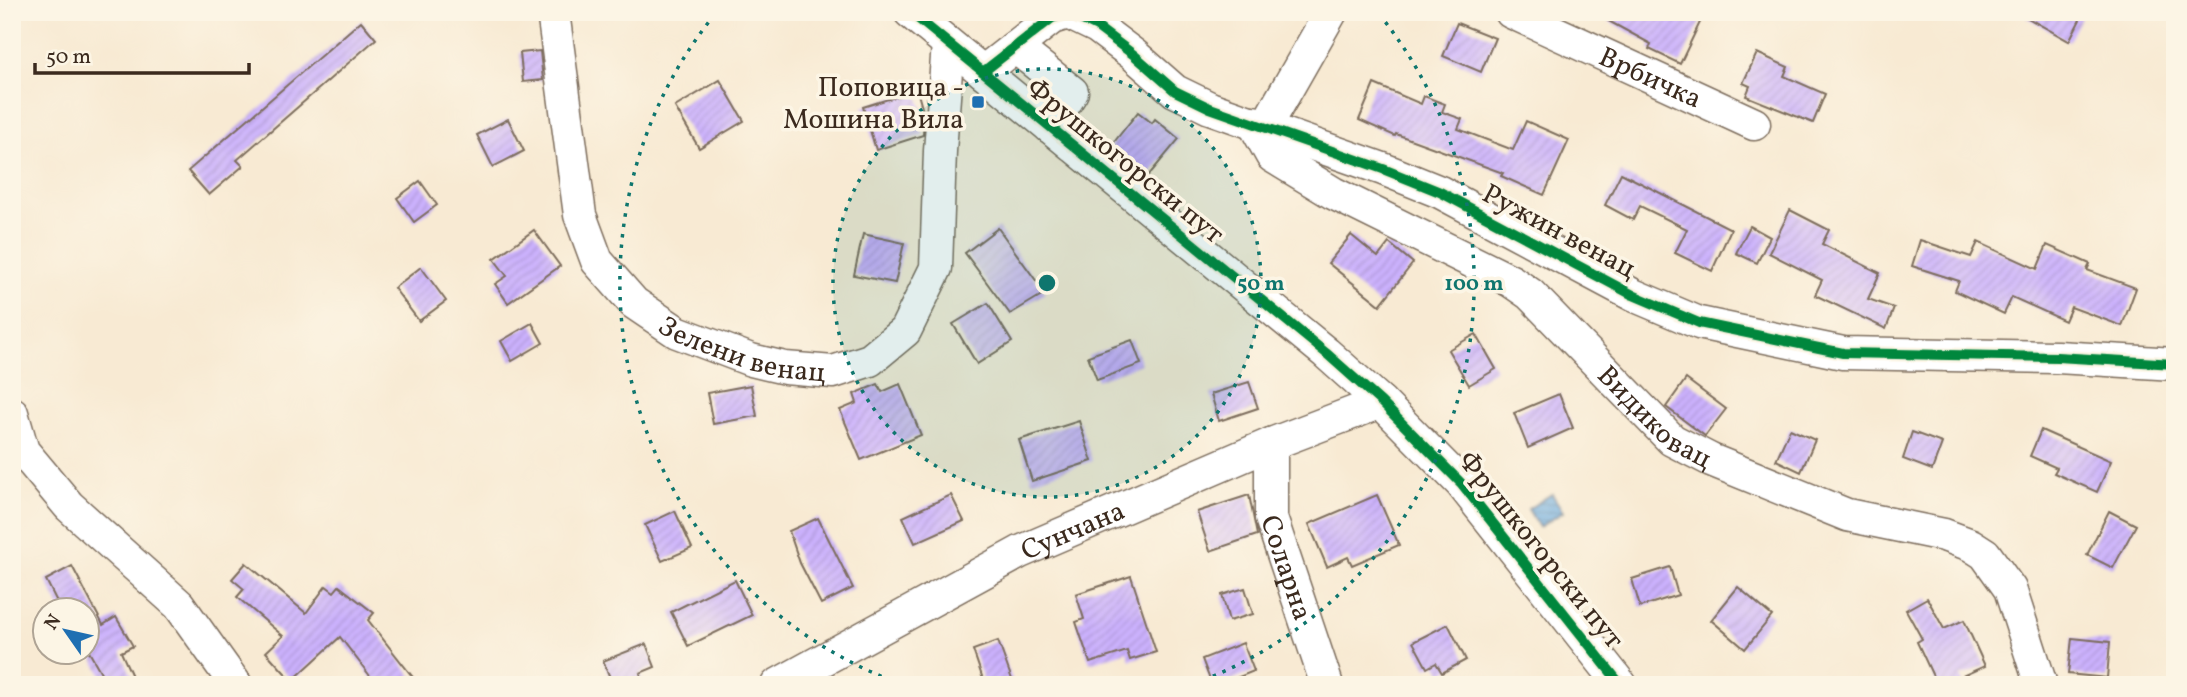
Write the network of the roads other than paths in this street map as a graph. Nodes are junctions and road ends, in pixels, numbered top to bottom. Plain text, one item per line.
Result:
1 (553, 12) edge
2 (910, 12) edge
3 (1331, 12) edge
4 (1511, 12) edge
5 (948, 44) junction
6 (1015, 47) junction
7 (983, 72) junction
8 (1260, 124) junction
9 (1754, 124) dead end
10 (1050, 127) junction
11 (2175, 364) edge
12 (1381, 401) junction
13 (12, 413) edge
14 (1270, 444) junction
15 (236, 685) edge
16 (777, 685) edge
17 (1327, 685) edge
18 (1621, 685) edge
19 (2041, 685) edge

1 - 5 street, Зелени венац
2 - 5 street, Фрушкогорски пут
3 - 8 street
4 - 9 street, Врбичка
5 - 7 street, Фрушкогорски пут
6 - 7 street, Ружин венац
6 - 8 street, Ружин венац
6 - 10 street
7 - 10 street, Фрушкогорски пут
8 - 11 street, Ружин венац
8 - 19 street, Видиковац
10 - 12 street, Фрушкогорски пут
12 - 14 street, Сунчана
12 - 18 street, Фрушкогорски пут
13 - 15 street
14 - 16 street, Сунчана
14 - 17 street, Соларна

